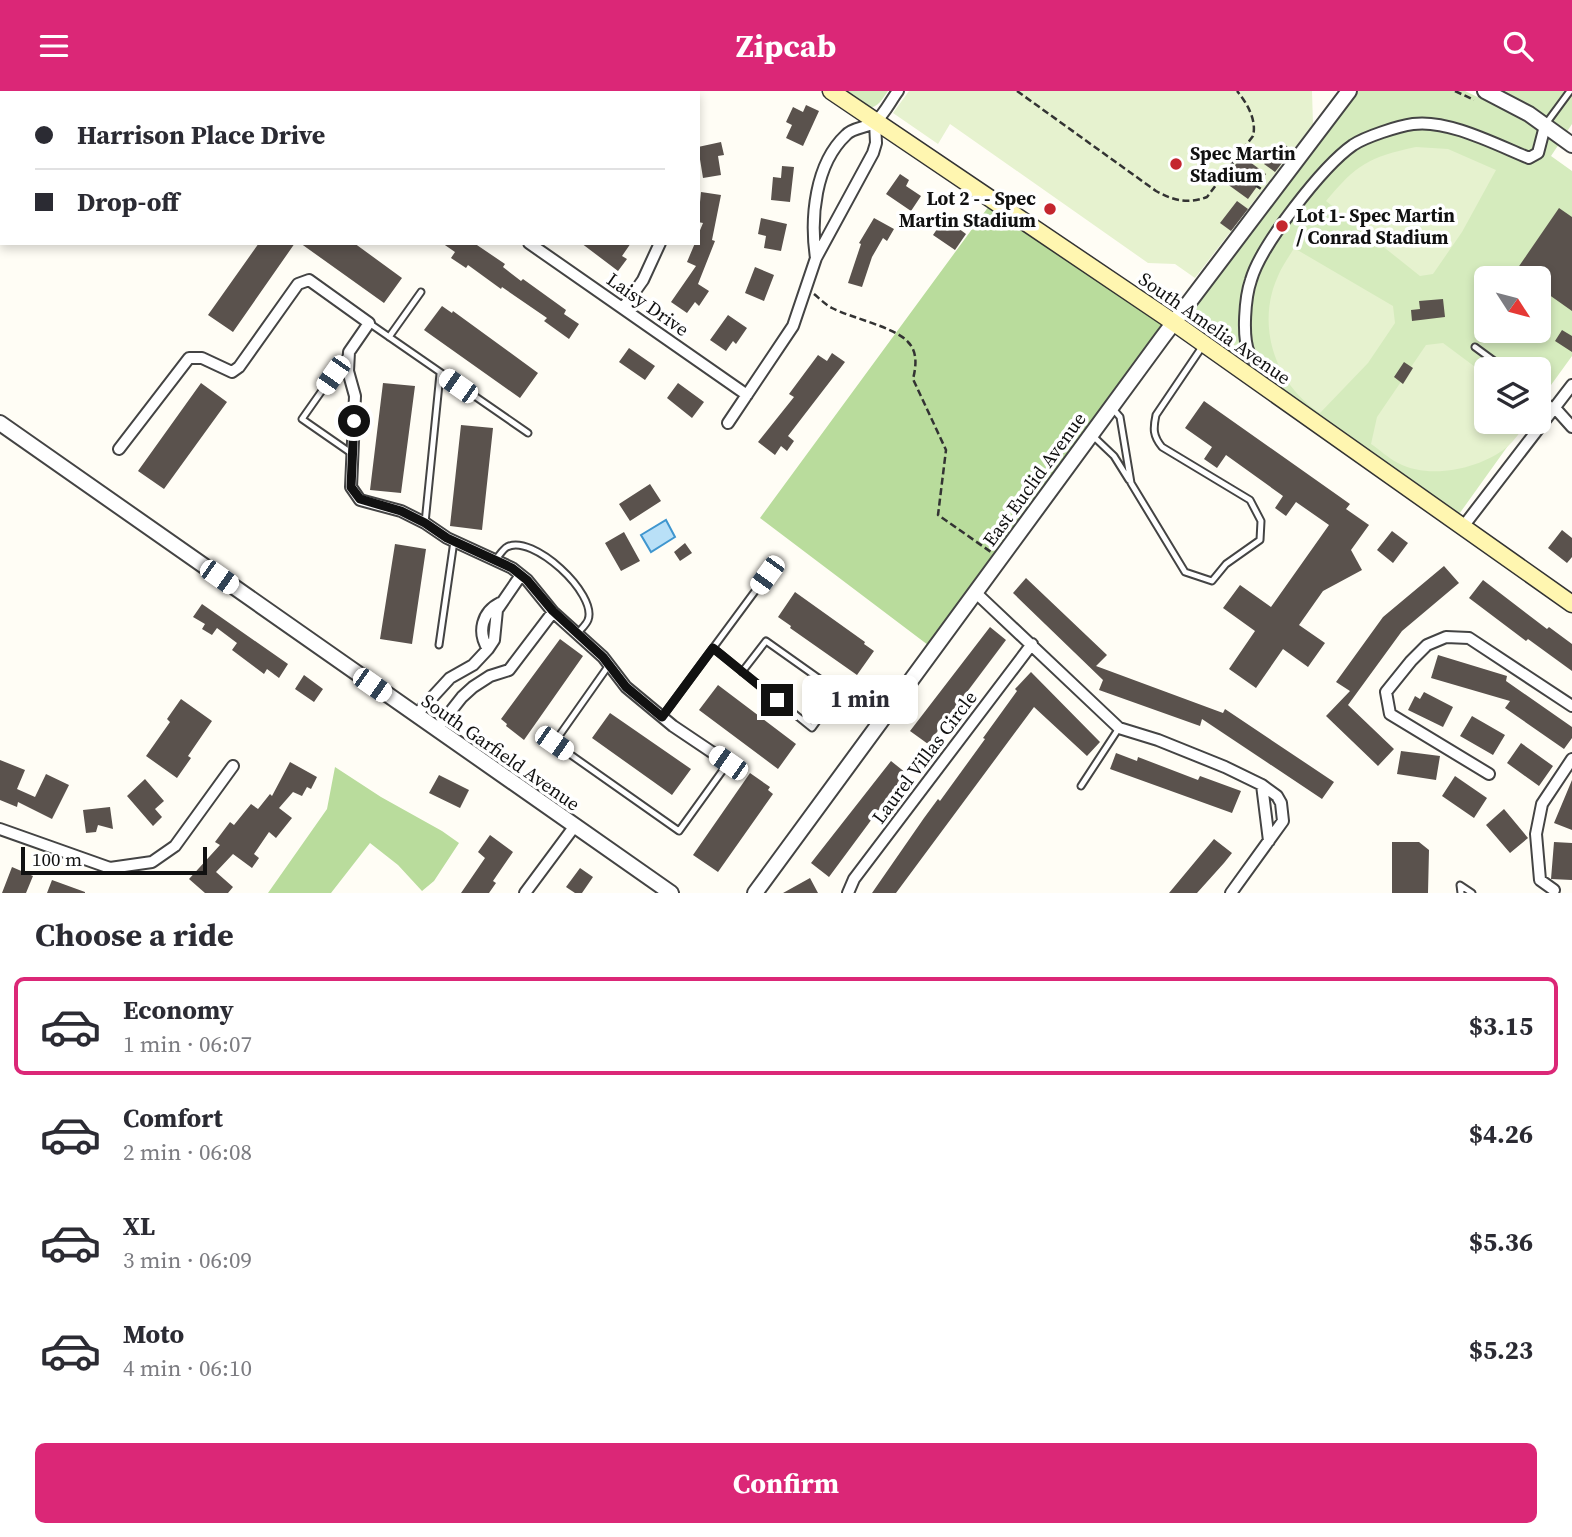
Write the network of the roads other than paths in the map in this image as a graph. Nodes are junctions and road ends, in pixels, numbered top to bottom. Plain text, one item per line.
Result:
1 (831, 91) edge
2 (898, 91) edge
3 (1349, 91) edge
4 (1570, 91) edge
5 (1482, 95) edge
6 (876, 122) junction
7 (1545, 125) junction
8 (1572, 145) edge
9 (532, 245) edge
10 (659, 245) edge
11 (816, 258) junction
12 (421, 292) dead end
13 (623, 308) junction
14 (1173, 322) junction
15 (369, 323) junction
16 (389, 337) junction
17 (1204, 344) junction
18 (1475, 347) dead end
19 (349, 352) junction
20 (1489, 357) edge
21 (1265, 368) dead end
22 (440, 374) junction
23 (1572, 386) edge
24 (747, 395) junction
25 (1551, 405) edge
26 (1111, 406) junction
27 (1555, 408) junction
28 (0, 423) edge
29 (728, 423) dead end
30 (1572, 427) edge
31 (528, 433) dead end
32 (1091, 434) junction
33 (119, 450) dead end
34 (351, 453) junction
35 (1131, 483) junction
36 (425, 523) junction
37 (1462, 528) junction
38 (454, 541) junction
39 (496, 559) junction
40 (522, 575) junction
41 (767, 575) dead end
42 (975, 592) junction
43 (1572, 604) edge
44 (553, 611) junction
45 (577, 634) junction
46 (1032, 644) junction
47 (439, 645) dead end
48 (713, 648) junction
49 (609, 665) junction
50 (742, 672) junction
51 (1572, 706) edge
52 (416, 715) junction
53 (662, 717) junction
54 (1119, 728) junction
55 (436, 730) junction
56 (1572, 759) edge
57 (728, 763) joint
58 (233, 766) dead end
59 (1489, 774) dead end
60 (1262, 785) junction
61 (1081, 786) dead end
62 (574, 827) junction
63 (0, 829) edge
64 (1269, 841) junction
65 (1554, 890) dead end
66 (525, 893) edge
67 (671, 893) edge
68 (755, 893) edge
69 (848, 893) edge
70 (1231, 893) edge
71 (1461, 893) edge
72 (1472, 893) edge

1 - 6 main road, South Amelia Avenue
2 - 6 street
3 - 14 street, East Euclid Avenue
4 - 7 lane
5 - 7 street
6 - 11 street
6 - 11 street
6 - 14 main road, South Amelia Avenue
7 - 8 street
7 - 21 street
9 - 13 street, Laisy Drive
10 - 13 street
11 - 24 street
12 - 16 lane
13 - 24 street, Laisy Drive
14 - 17 main road, South Amelia Avenue
14 - 26 street, East Euclid Avenue
15 - 16 lane
15 - 19 street
15 - 33 street
16 - 22 lane
17 - 35 lane
17 - 37 main road, South Amelia Avenue
18 - 20 lane
19 - 34 street
19 - 34 lane
22 - 31 lane
22 - 36 lane
23 - 27 street
24 - 29 street
25 - 27 lane
26 - 32 street, East Euclid Avenue
26 - 35 lane
27 - 30 street
27 - 37 street
28 - 52 street, South Garfield Avenue
32 - 35 lane
32 - 42 street, East Euclid Avenue
34 - 36 street
36 - 38 street
37 - 43 main road, South Amelia Avenue
38 - 39 street
38 - 47 lane
39 - 40 street
39 - 45 lane
40 - 44 street
40 - 52 street
41 - 48 lane
42 - 46 street
42 - 68 street, East Euclid Avenue
44 - 45 street
44 - 55 street
45 - 49 street
46 - 54 street
46 - 69 street, Laurel Villas Circle
48 - 50 lane
48 - 53 lane
49 - 53 street
49 - 57 lane
50 - 50 lane
51 - 59 street
52 - 55 street, South Garfield Avenue
53 - 57 street
54 - 60 street
54 - 61 lane
55 - 62 street, South Garfield Avenue
56 - 65 street
58 - 63 street
60 - 64 street
60 - 64 street
62 - 66 street
62 - 67 street, South Garfield Avenue
64 - 70 street
71 - 72 lane

